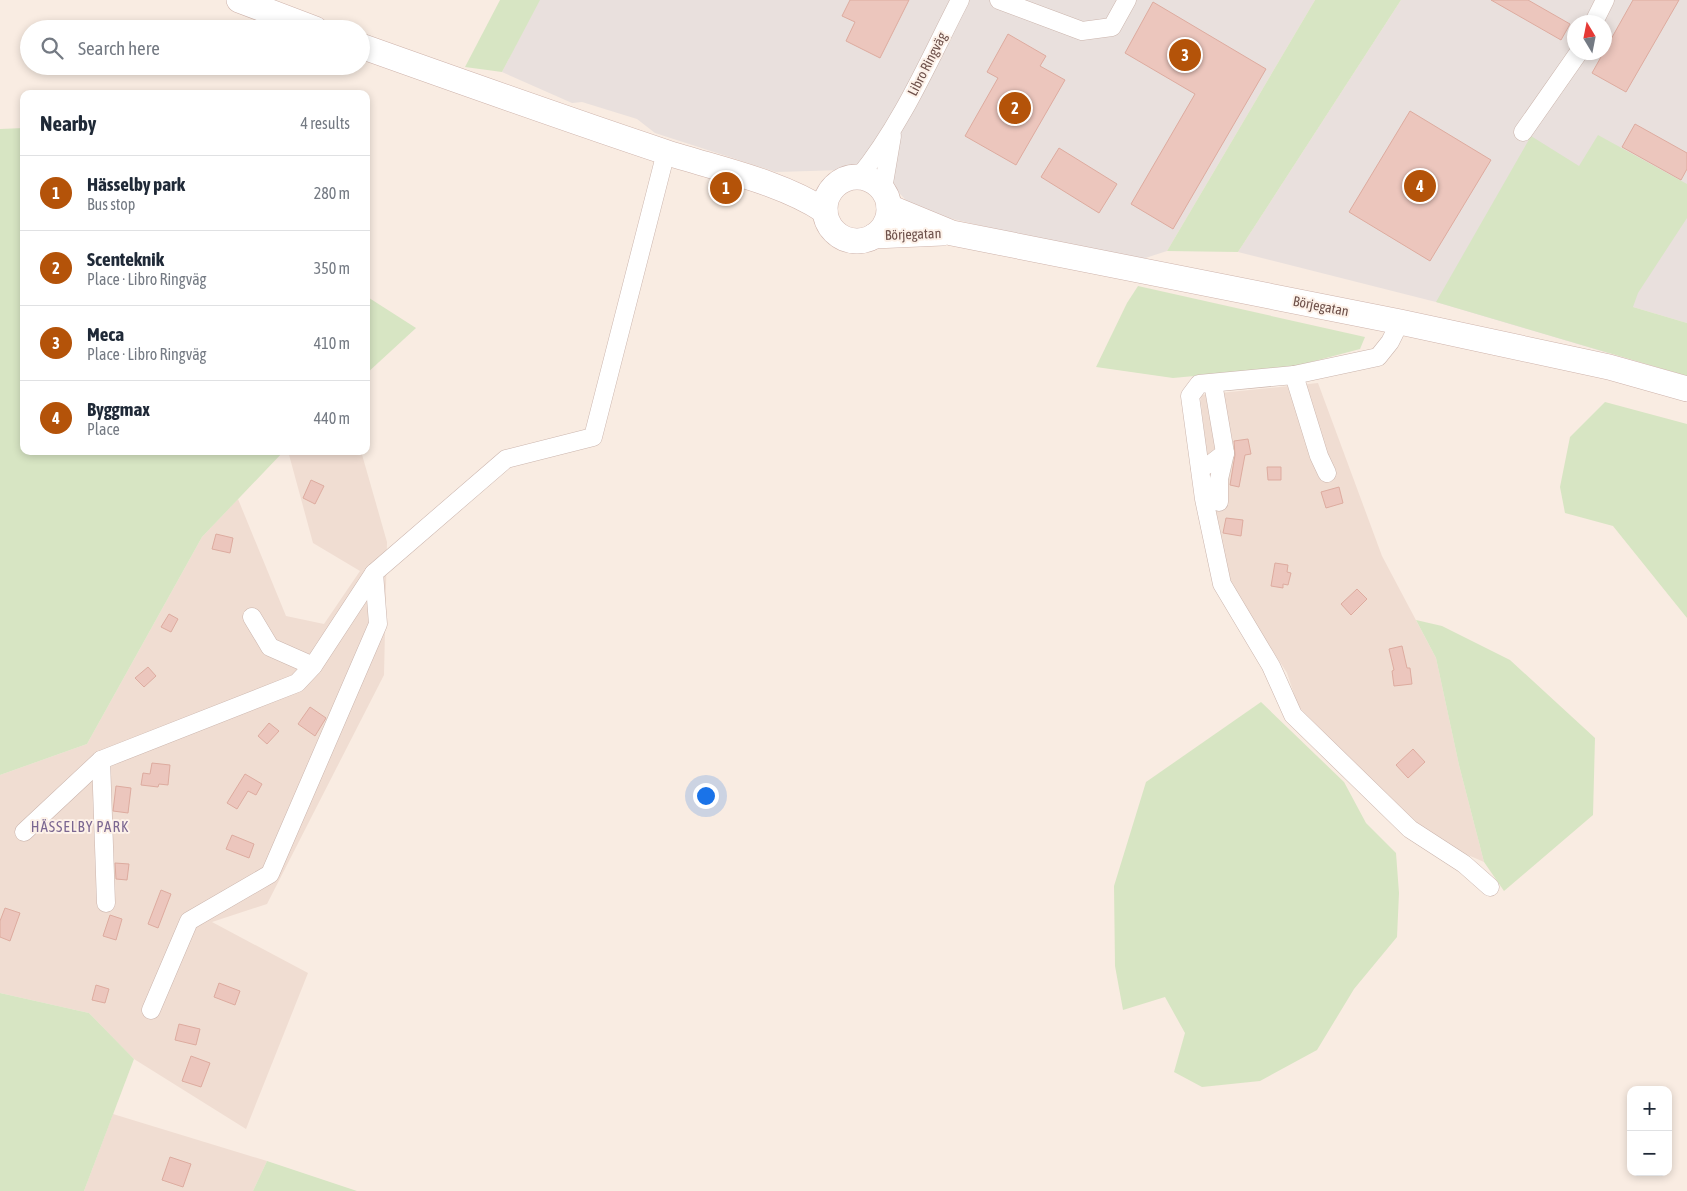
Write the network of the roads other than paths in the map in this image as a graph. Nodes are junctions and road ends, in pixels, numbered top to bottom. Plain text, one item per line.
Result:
1 (239, 0) edge
2 (960, 0) edge
3 (999, 0) edge
4 (1127, 0) edge
5 (1605, 0) edge
6 (1598, 15) edge
7 (291, 20) edge
8 (370, 49) edge
9 (1572, 60) edge
10 (894, 127) junction
11 (1523, 132) dead end
12 (666, 152) junction
13 (849, 180) junction
14 (760, 181) junction
15 (886, 198) junction
16 (825, 211) junction
17 (952, 233) junction
18 (874, 236) junction
19 (1400, 322) junction
20 (1294, 375) junction
21 (1213, 383) junction
22 (1687, 389) edge
23 (1225, 453) junction
24 (1200, 468) junction
25 (1327, 473) dead end
26 (1219, 502) dead end
27 (374, 572) junction
28 (252, 616) dead end
29 (313, 666) junction
30 (101, 760) junction
31 (24, 832) dead end
32 (1490, 887) dead end
33 (106, 903) dead end
34 (151, 1010) dead end

1 - 7 main road
2 - 10 street, Libro Ringväg
3 - 4 street
5 - 6 street
8 - 12 main road
9 - 11 street
10 - 13 street
10 - 15 street
12 - 14 main road
12 - 27 street
13 - 14 main road
13 - 15 main road
13 - 16 main road
14 - 16 main road
15 - 17 main road, Börjegatan
15 - 18 main road
16 - 18 main road
17 - 18 main road, Börjegatan
17 - 19 main road, Börjegatan
19 - 20 street
19 - 22 main road, Börjegatan
20 - 21 street
20 - 25 street
21 - 23 street
21 - 24 street
23 - 24 street
23 - 26 street
24 - 32 street
27 - 29 street
27 - 34 street
28 - 29 street
29 - 30 street
30 - 31 street
30 - 33 street

